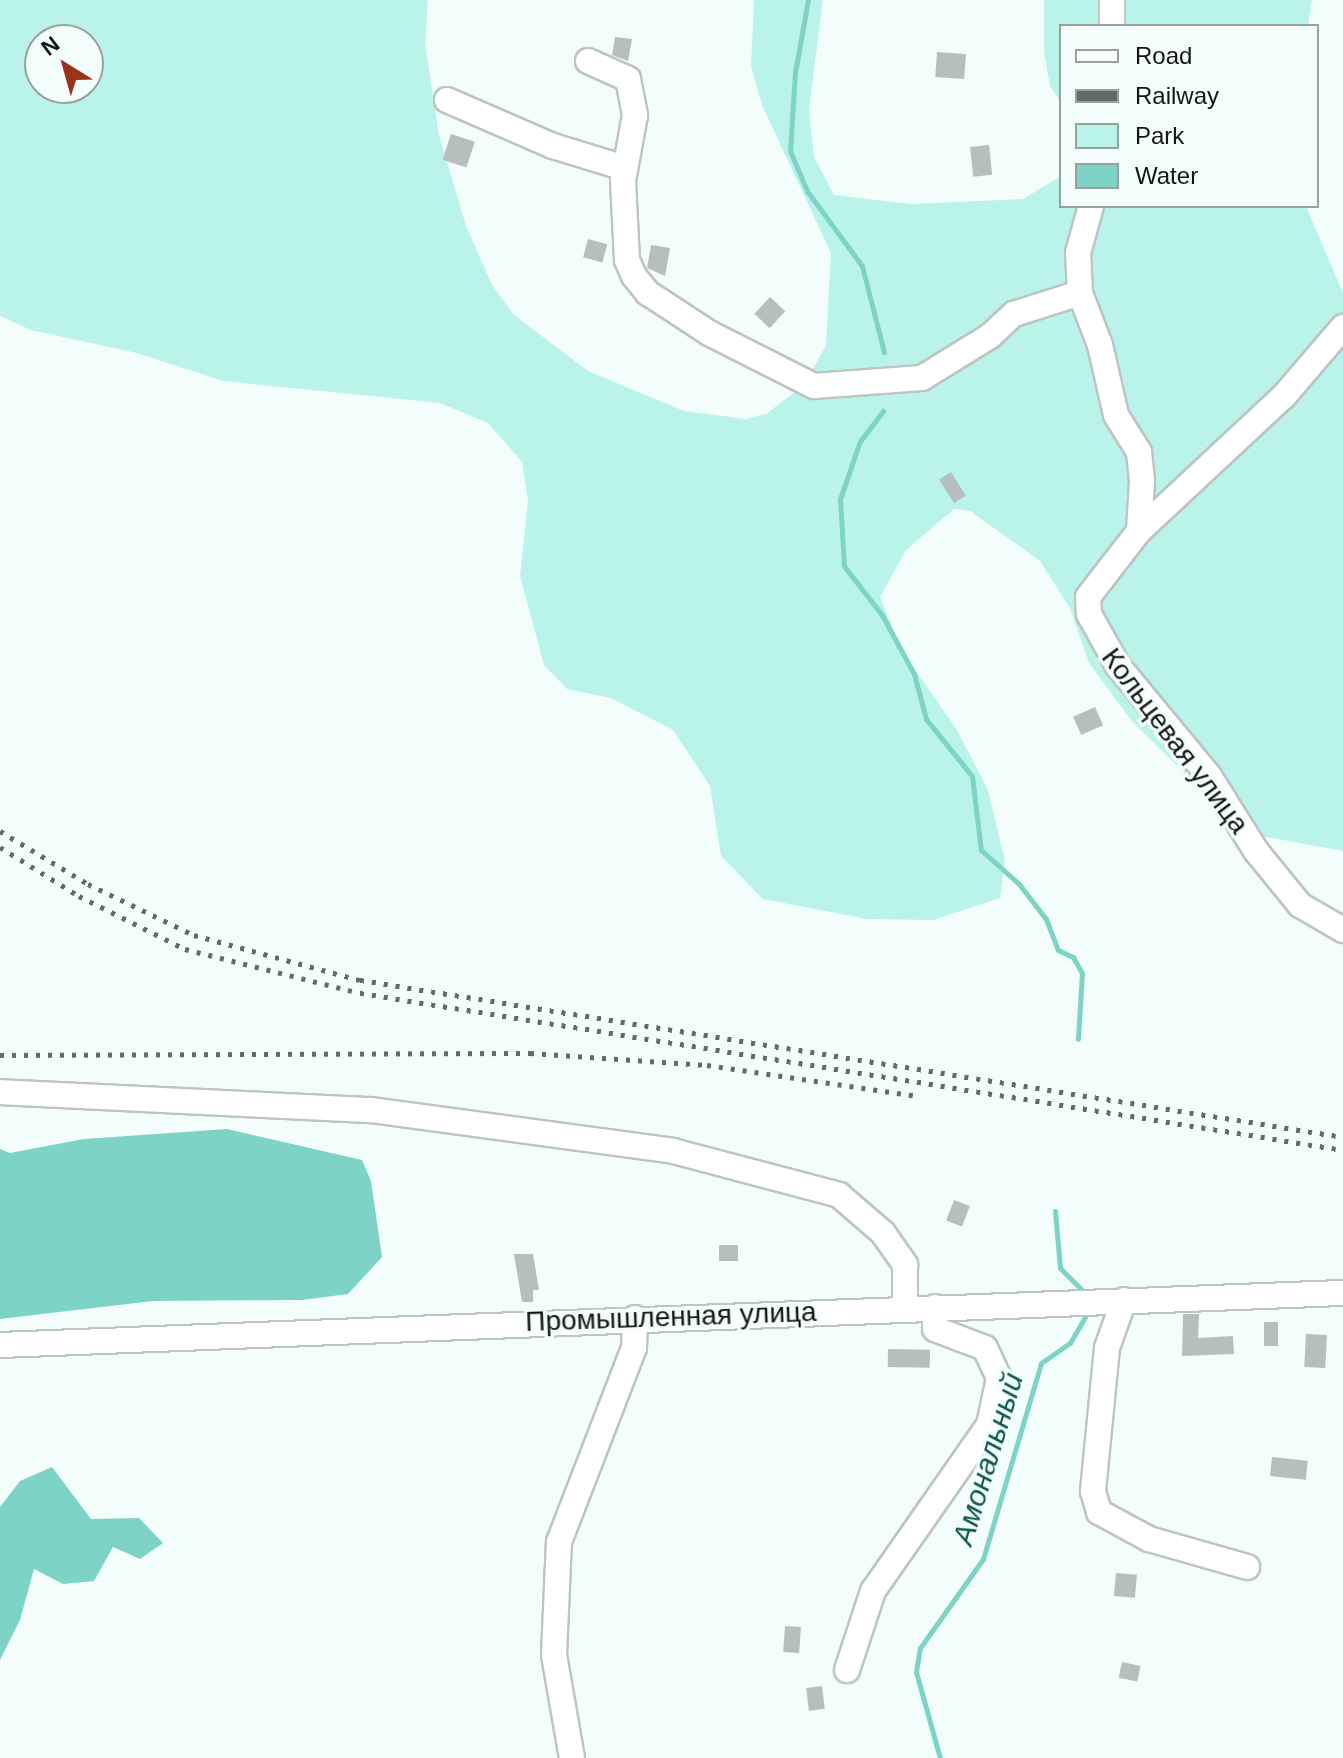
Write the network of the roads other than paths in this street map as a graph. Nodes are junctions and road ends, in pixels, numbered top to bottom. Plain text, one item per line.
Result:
1 (1112, 0) edge
2 (1112, 24) edge
3 (588, 61) dead end
4 (447, 100) dead end
5 (625, 168) junction
6 (1090, 208) edge
7 (1080, 293) junction
8 (1343, 327) edge
9 (1142, 481) junction
10 (1189, 487) junction
11 (1139, 531) junction
12 (1343, 930) edge
13 (0, 1092) edge
14 (1343, 1293) edge
15 (1124, 1300) junction
16 (935, 1307) junction
17 (905, 1308) junction
18 (635, 1318) junction
19 (0, 1345) edge
20 (1247, 1567) dead end
21 (847, 1670) dead end
22 (572, 1758) edge

1 - 2 street
3 - 5 street
4 - 5 street
5 - 7 street
6 - 7 street
7 - 9 street
8 - 10 street
9 - 10 street
9 - 11 street
10 - 11 street
11 - 12 street, Кольцевая улица
13 - 17 street
14 - 15 street, Промышленная улица
15 - 16 street, Промышленная улица
15 - 20 street
16 - 17 street, Промышленная улица
16 - 21 street
17 - 18 street, Промышленная улица
18 - 19 street, Промышленная улица
18 - 22 street

